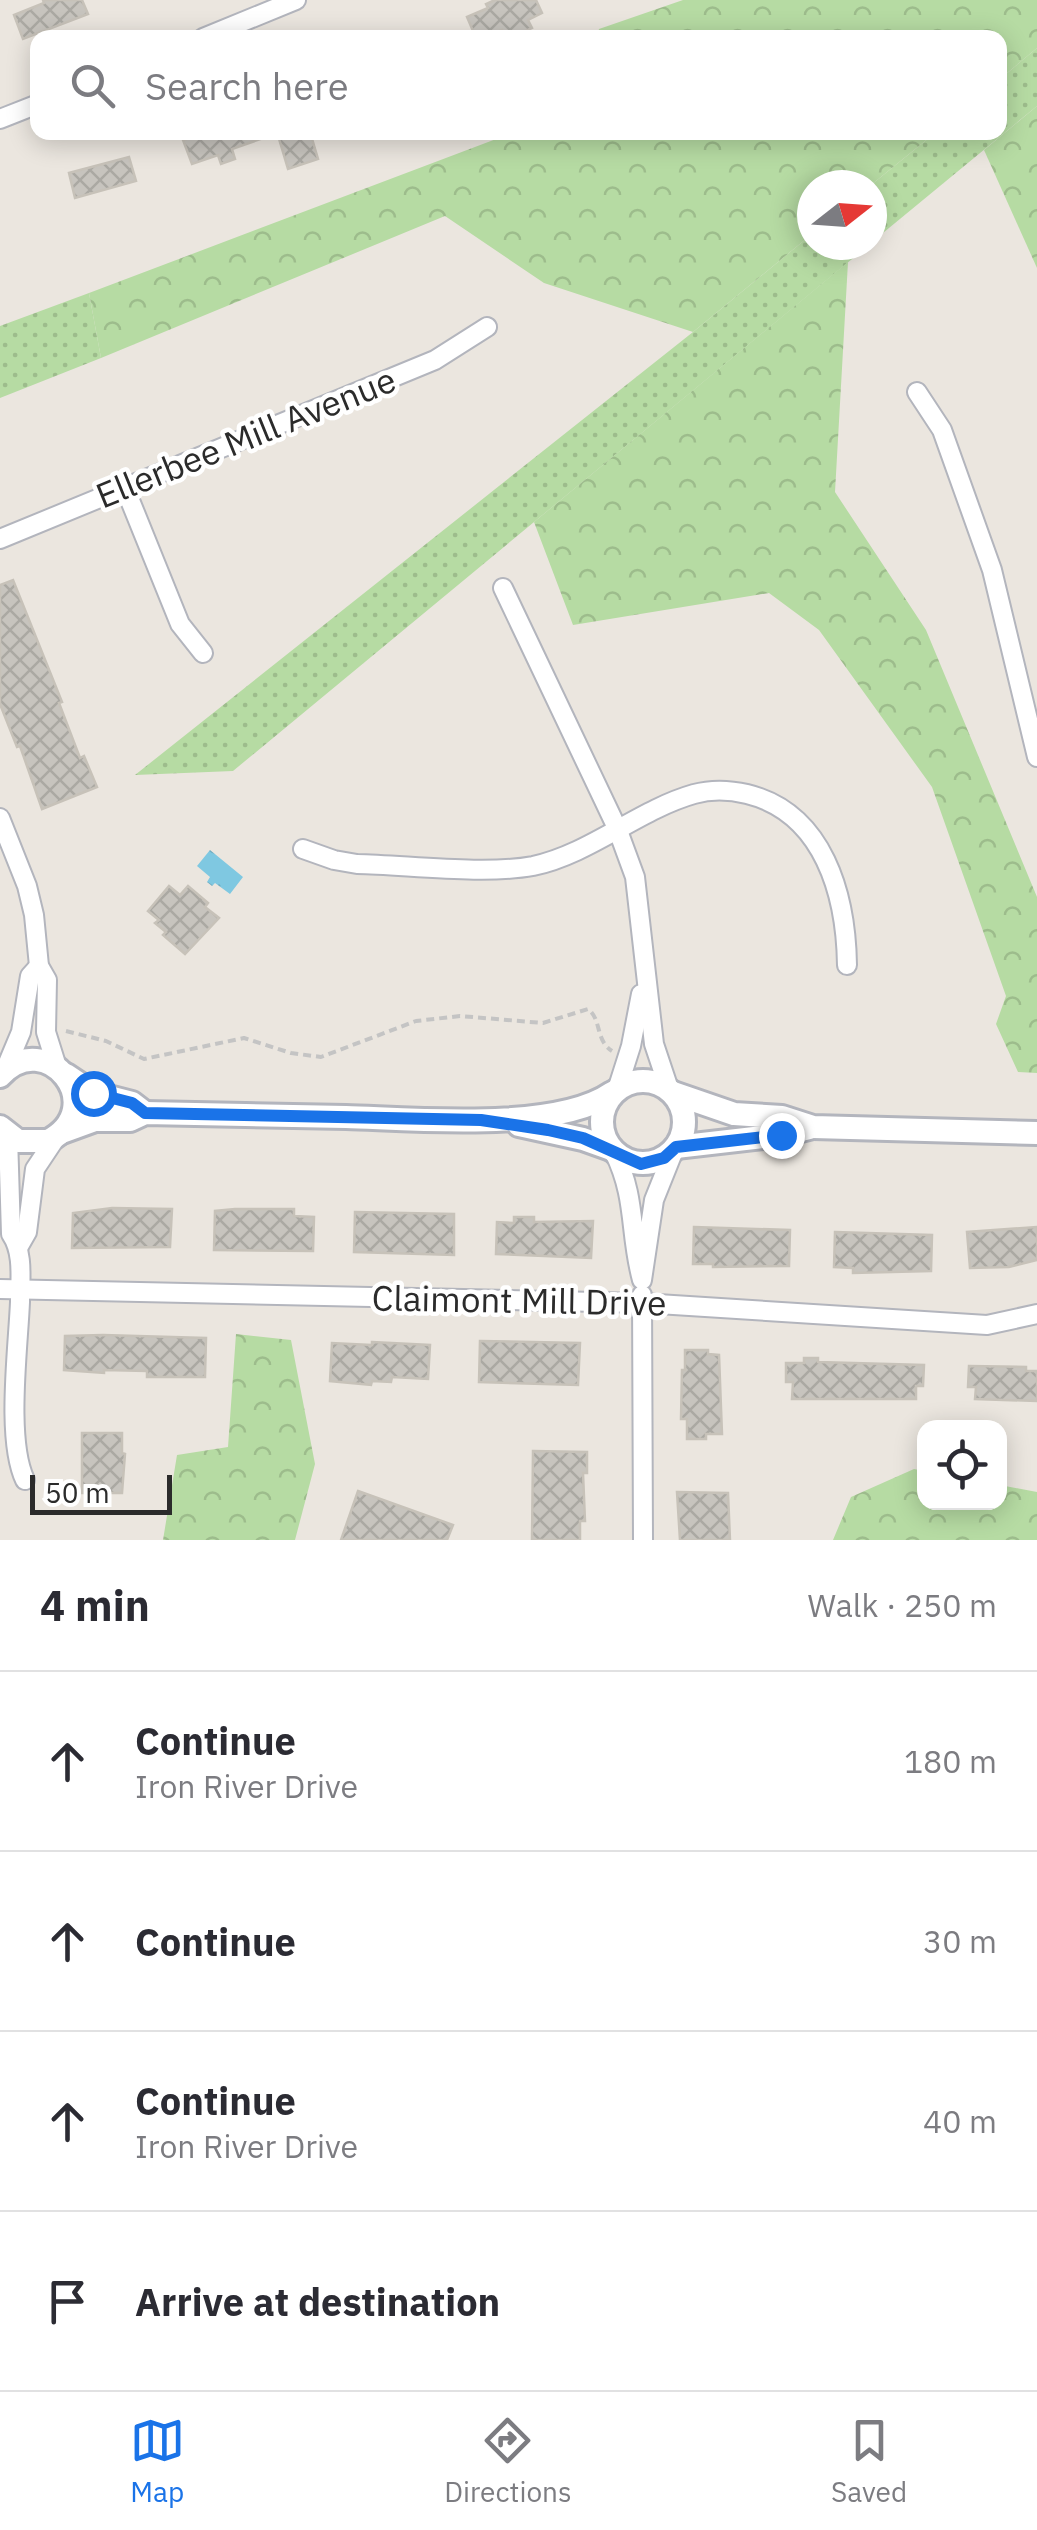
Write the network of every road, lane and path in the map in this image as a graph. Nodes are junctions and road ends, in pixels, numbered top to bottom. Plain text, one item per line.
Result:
1 (296, 0) edge
2 (223, 30) edge
3 (30, 107) edge
4 (0, 120) edge
5 (486, 328) dead end
6 (917, 392) dead end
7 (124, 488) junction
8 (0, 539) edge
9 (503, 588) dead end
10 (203, 653) dead end
11 (1037, 756) edge
12 (0, 818) edge
13 (617, 828) junction
14 (302, 849) dead end
15 (847, 965) dead end
16 (39, 966) junction
17 (644, 979) junction
18 (60, 1032) dead end
19 (616, 1054) dead end
20 (61, 1072) junction
21 (2, 1073) edge
22 (671, 1091) junction
23 (614, 1092) junction
24 (145, 1113) junction
25 (481, 1120) junction
26 (812, 1127) junction
27 (3, 1131) edge
28 (1037, 1133) edge
29 (59, 1134) junction
30 (675, 1148) junction
31 (613, 1151) junction
32 (19, 1246) junction
33 (642, 1280) junction
34 (0, 1289) edge
35 (20, 1290) junction
36 (642, 1303) junction
37 (1037, 1314) edge
38 (25, 1480) dead end
39 (643, 1540) edge

1 - 2 street
3 - 4 street
5 - 7 street, Ellerbee Mill Avenue
6 - 11 street
7 - 8 street, Ellerbee Mill Avenue
7 - 10 street
9 - 13 street
12 - 16 street
13 - 14 street
13 - 15 street
13 - 17 street
16 - 20 street
16 - 21 street
17 - 22 street
17 - 23 street
18 - 19 path
20 - 21 street
20 - 24 street
20 - 29 street
22 - 23 street
22 - 26 street
22 - 30 street
23 - 25 street
23 - 31 street
24 - 25 street
24 - 29 street
25 - 31 street
26 - 28 street
26 - 30 street
27 - 29 street
27 - 32 street
29 - 32 street
30 - 31 street
30 - 33 street
31 - 33 street
32 - 35 street
33 - 36 street
34 - 35 street, Claimont Mill Drive
35 - 36 street, Claimont Mill Drive
35 - 38 street
36 - 37 street, Claimont Mill Drive
36 - 39 street

